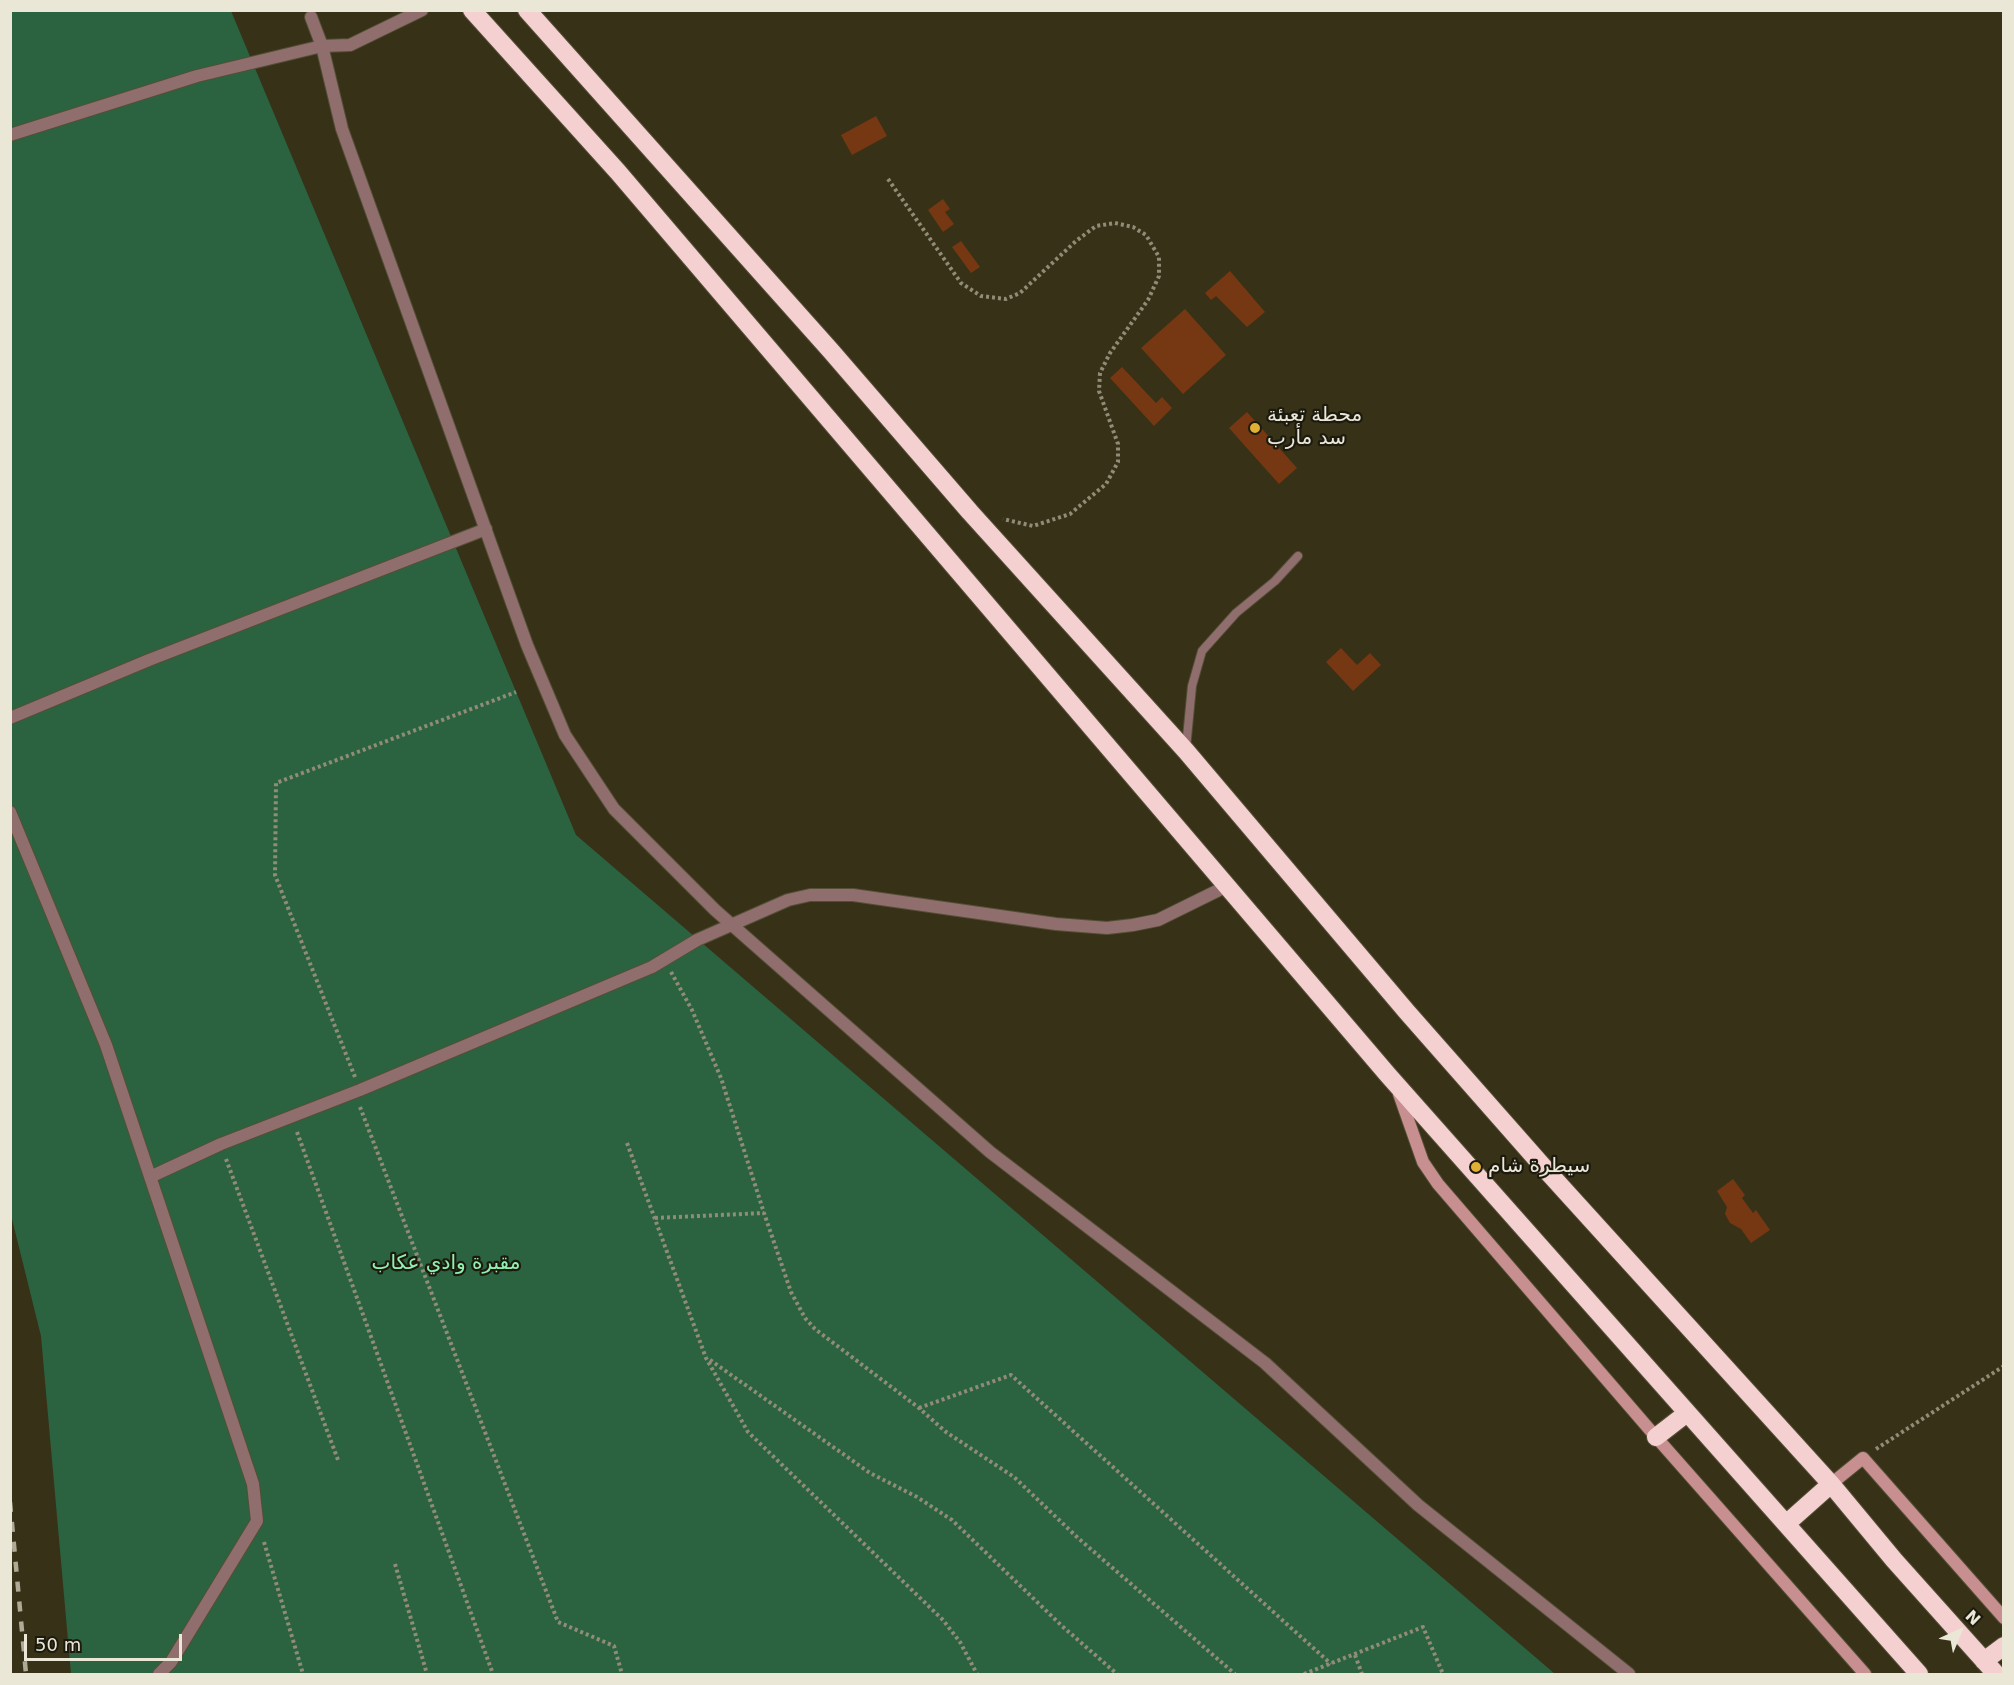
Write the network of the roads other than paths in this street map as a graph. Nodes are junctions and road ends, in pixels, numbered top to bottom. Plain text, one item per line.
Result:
1 (422, 10) edge
2 (472, 10) edge
3 (527, 10) edge
4 (311, 17) dead end
5 (322, 46) junction
6 (10, 135) edge
7 (486, 529) junction
8 (1298, 556) dead end
9 (10, 718) edge
10 (1186, 751) junction
11 (10, 812) edge
12 (1227, 886) junction
13 (732, 925) junction
14 (1388, 1075) junction
15 (150, 1177) junction
16 (1687, 1413) junction
17 (1656, 1437) junction
18 (1831, 1484) junction
19 (1786, 1524) junction
20 (2004, 1618) edge
21 (2004, 1646) edge
22 (1990, 1668) edge
23 (159, 1674) edge
24 (1629, 1674) edge
25 (1865, 1674) edge
26 (1919, 1674) edge

1 - 5 street
2 - 12 highway
3 - 10 highway
4 - 5 street
5 - 6 street
5 - 7 street
7 - 9 street
7 - 13 street
8 - 10 lane
10 - 18 highway
11 - 15 street
12 - 13 street
12 - 14 highway
13 - 15 street
13 - 24 street
14 - 16 highway
14 - 17 main road
15 - 23 street
16 - 17 highway
16 - 19 highway
17 - 25 main road
18 - 19 highway
18 - 20 main road
18 - 22 highway
19 - 26 highway
21 - 22 highway

